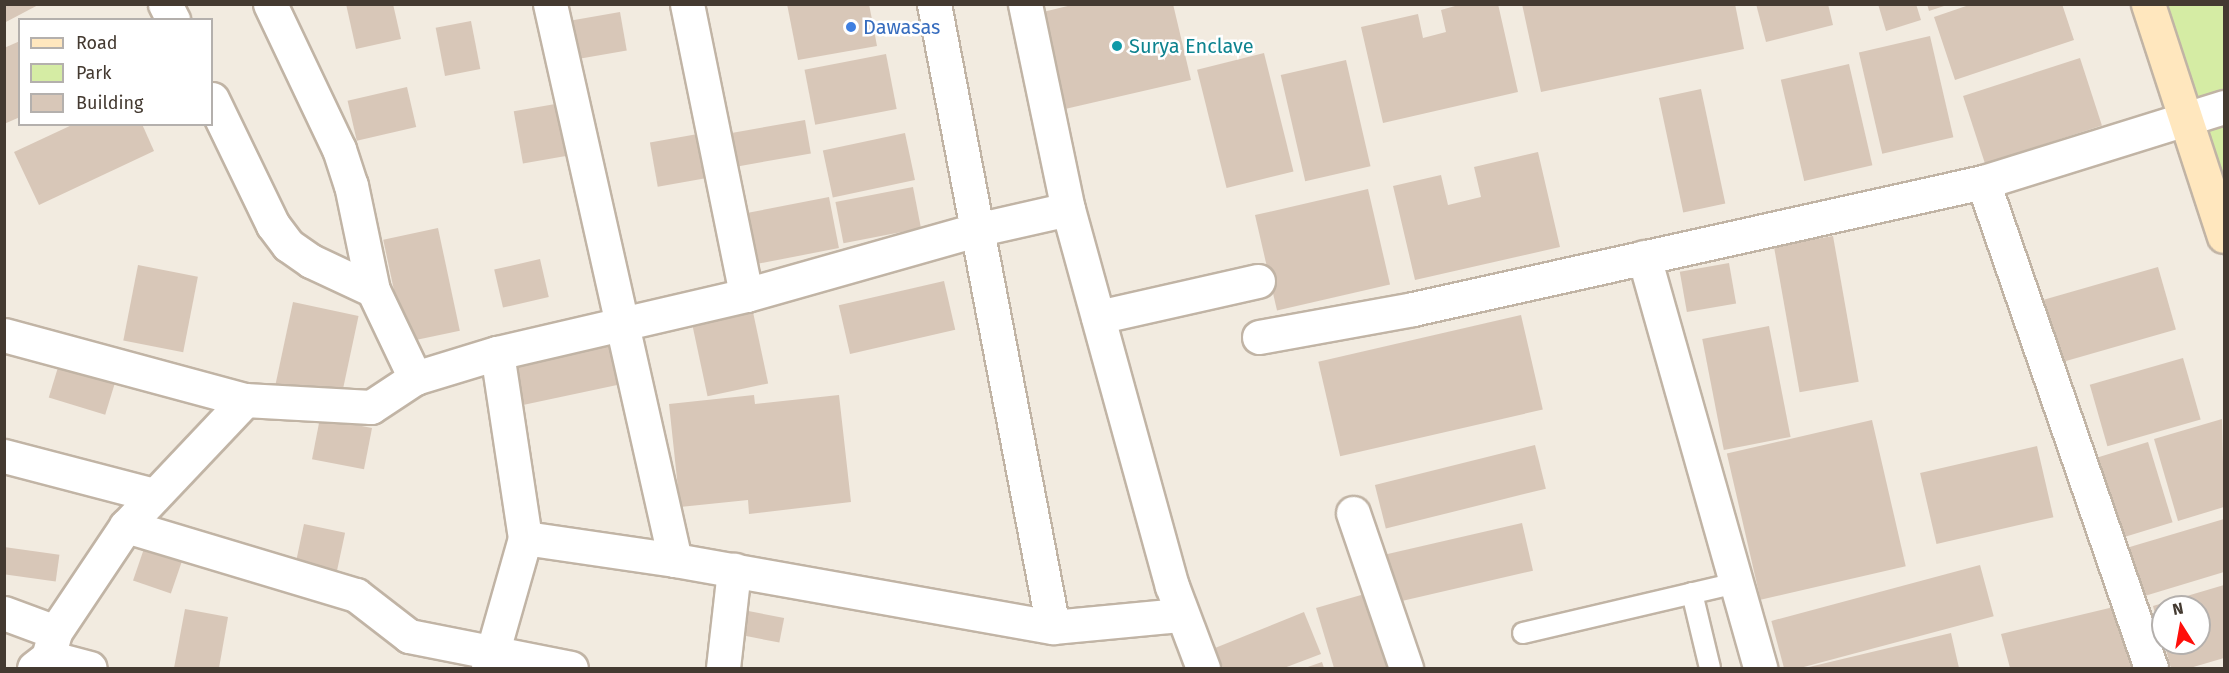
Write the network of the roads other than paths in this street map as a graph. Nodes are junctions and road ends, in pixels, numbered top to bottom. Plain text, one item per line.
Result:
1 (165, 4) edge
2 (270, 4) edge
3 (550, 4) edge
4 (687, 4) edge
5 (934, 4) edge
6 (1025, 4) edge
7 (2148, 4) edge
8 (172, 18) edge
9 (213, 101) edge
10 (2224, 107) edge
11 (2186, 120) junction
12 (1983, 182) junction
13 (1068, 209) junction
14 (980, 229) junction
15 (2224, 236) edge
16 (1644, 257) junction
17 (1257, 281) dead end
18 (373, 290) junction
19 (746, 295) junction
20 (1098, 317) junction
21 (621, 322) junction
22 (4, 335) edge
23 (1259, 338) dead end
24 (496, 353) junction
25 (415, 378) junction
26 (245, 400) junction
27 (4, 456) edge
28 (154, 495) junction
29 (1353, 513) dead end
30 (126, 526) junction
31 (525, 538) junction
32 (675, 560) junction
33 (734, 570) junction
34 (1736, 583) junction
35 (1692, 593) junction
36 (4, 613) edge
37 (1181, 615) junction
38 (1053, 627) junction
39 (1523, 633) dead end
40 (46, 653) edge
41 (490, 661) edge
42 (90, 669) edge
43 (571, 669) edge
44 (723, 669) edge
45 (1203, 669) edge
46 (1406, 669) edge
47 (1710, 669) edge
48 (1760, 669) edge
49 (2151, 669) edge

1 - 8 street
2 - 18 street
3 - 21 street
4 - 19 street
5 - 14 street
6 - 13 street
7 - 11 main road
9 - 18 street
10 - 11 street
11 - 12 street
11 - 15 main road
12 - 16 street
12 - 49 street
13 - 14 street
13 - 20 street
14 - 19 street
14 - 38 street
16 - 23 street
16 - 34 street
17 - 20 street
18 - 25 street
19 - 21 street
20 - 37 street
21 - 24 street
21 - 32 street
22 - 26 street
24 - 25 street
24 - 31 street
25 - 26 street
26 - 28 street
27 - 28 street
28 - 30 street
29 - 46 street
30 - 40 street
30 - 41 street
31 - 32 street
31 - 41 street
32 - 33 street
33 - 38 street
33 - 44 street
34 - 35 lane
34 - 48 street
35 - 39 lane
35 - 47 lane
36 - 40 street
37 - 38 street
37 - 45 street
40 - 42 street
41 - 43 street

